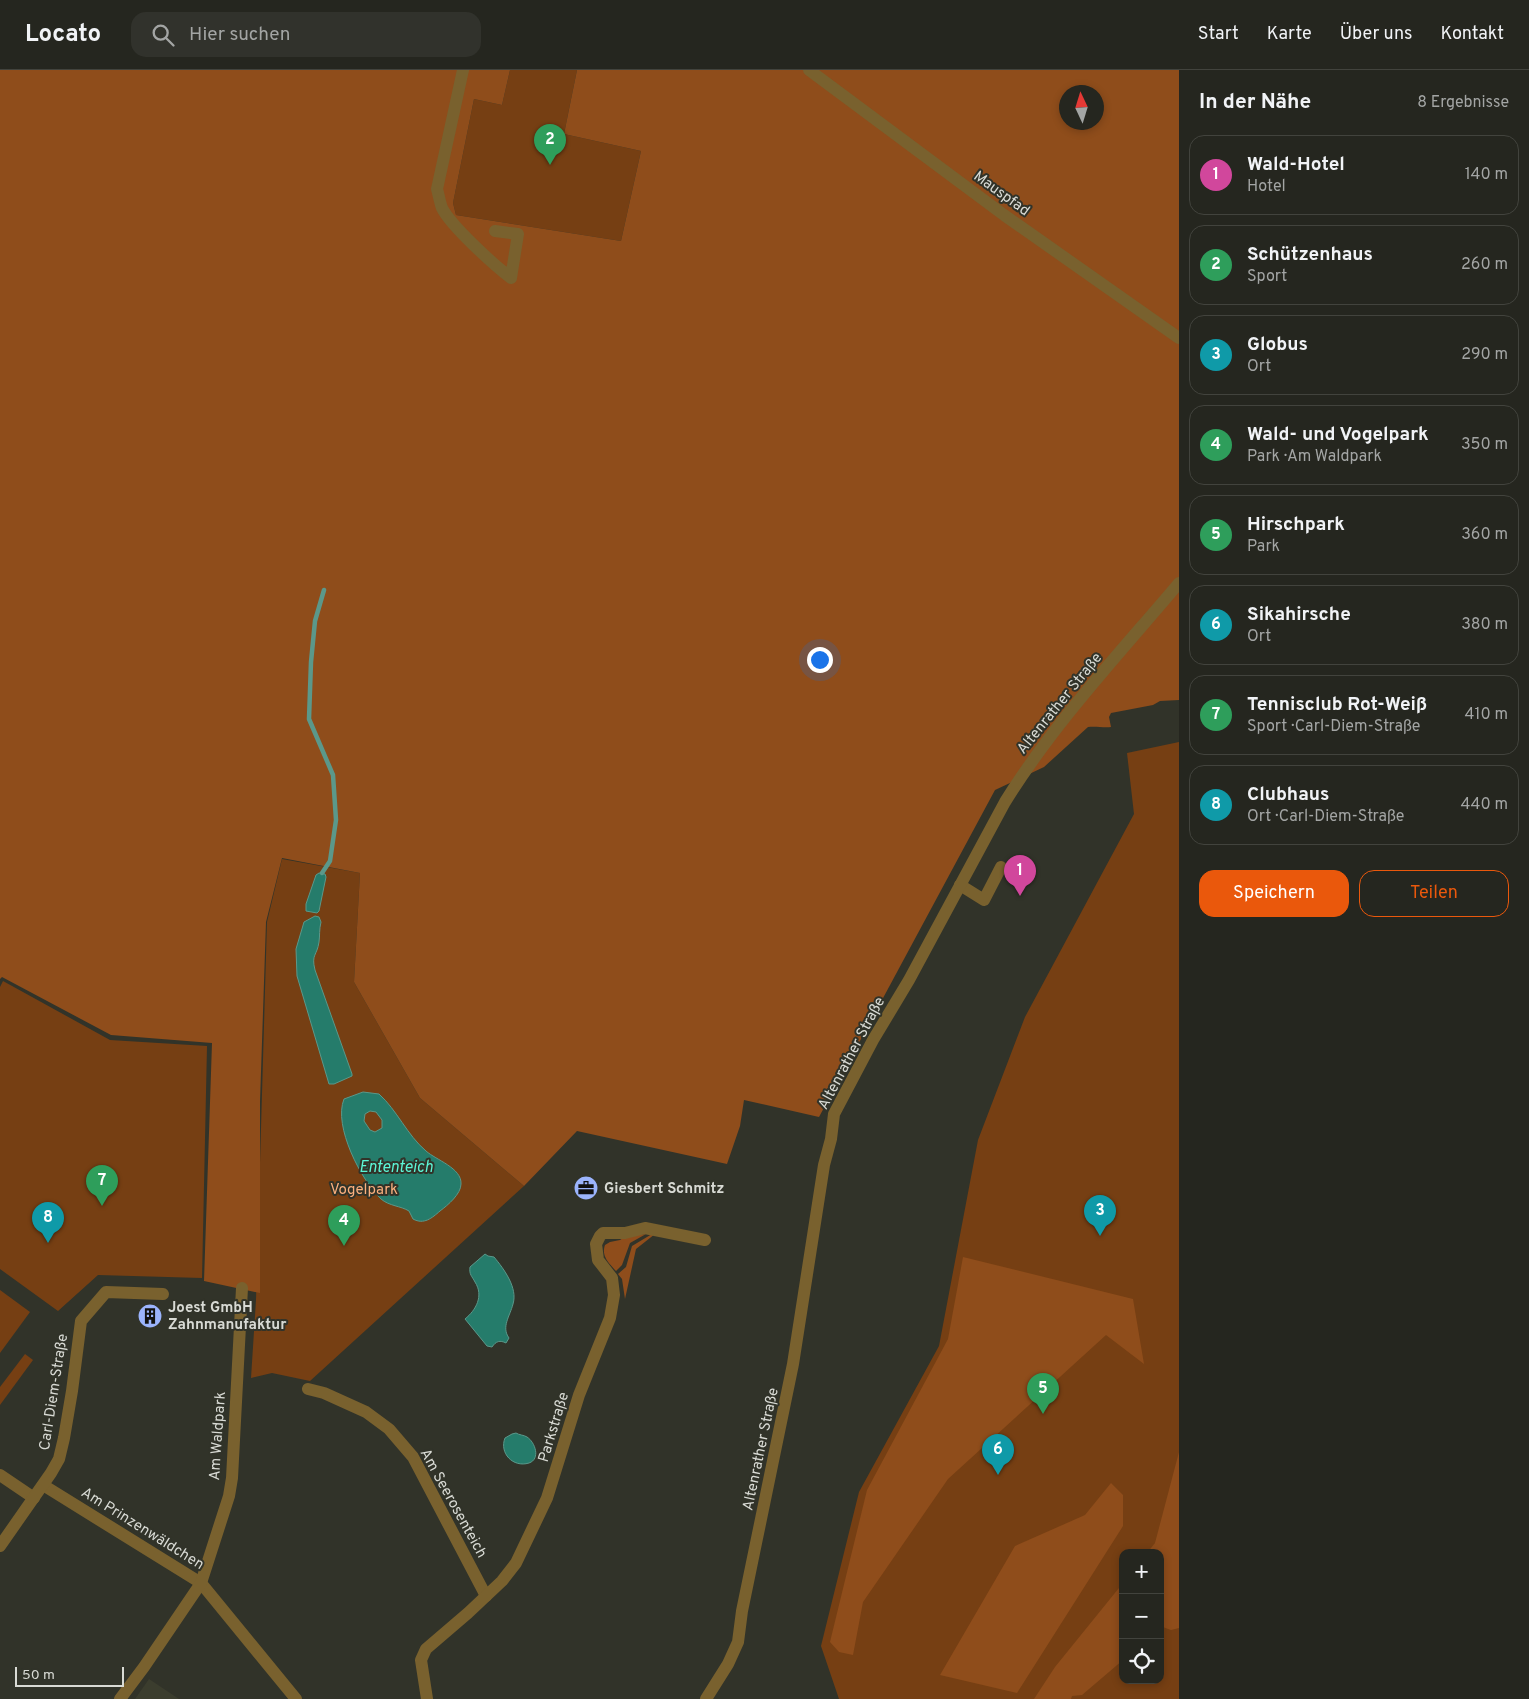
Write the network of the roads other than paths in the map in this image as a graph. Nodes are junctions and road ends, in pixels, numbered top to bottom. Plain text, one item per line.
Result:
1 (463, 70) edge
2 (809, 70) edge
3 (495, 231) dead end
4 (1179, 338) edge
5 (1179, 583) edge
6 (1001, 867) dead end
7 (960, 886) junction
8 (705, 1240) dead end
9 (242, 1288) dead end
10 (163, 1294) dead end
11 (308, 1389) dead end
12 (0, 1475) edge
13 (42, 1485) junction
14 (34, 1498) junction
15 (0, 1546) edge
16 (201, 1583) junction
17 (486, 1596) junction
18 (120, 1699) edge
19 (296, 1699) edge
20 (427, 1699) edge
21 (706, 1699) edge

1 - 3 street
2 - 4 street, Mauspfad
5 - 7 street, Altenrather Straße
6 - 7 street
7 - 21 street, Altenrather Straße
8 - 17 street, Parkstraße
9 - 16 street, Am Waldpark
10 - 13 street, Carl-Diem-Straße
11 - 17 street, Am Seerosenteich
12 - 14 street
13 - 14 street, Carl-Diem-Straße
13 - 16 street, Am Prinzenwäldchen
14 - 15 street, Carl-Diem-Straße
16 - 18 street, Am Waldpark
16 - 19 street, Am Prinzenwäldchen
17 - 20 street, Parkstraße

